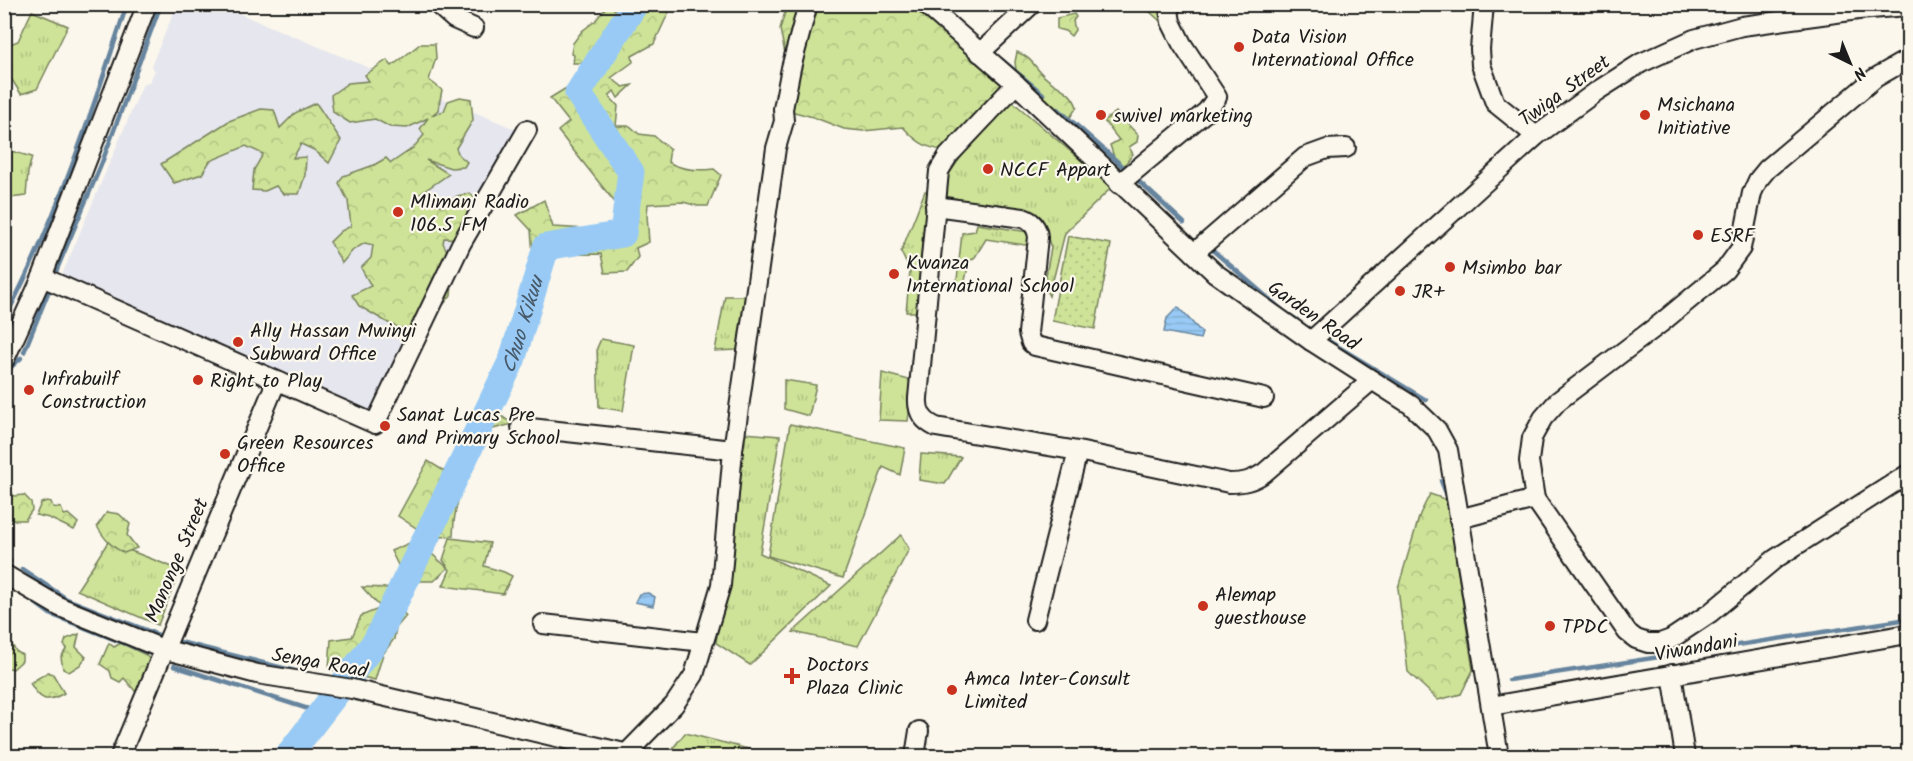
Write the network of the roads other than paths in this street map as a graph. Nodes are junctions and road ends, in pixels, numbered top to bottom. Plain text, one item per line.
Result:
1 (147, 4) edge
2 (437, 4) edge
3 (808, 4) edge
4 (925, 4) edge
5 (1032, 4) edge
6 (1168, 4) edge
7 (1484, 4) edge
8 (1908, 6) edge
9 (1858, 7) edge
10 (474, 28) dead end
11 (980, 53) junction
12 (1908, 59) edge
13 (1016, 84) junction
14 (527, 130) dead end
15 (1536, 136) junction
16 (1347, 148) dead end
17 (1119, 184) junction
18 (935, 206) junction
19 (1194, 253) junction
20 (42, 277) junction
21 (1311, 341) junction
22 (4, 361) edge
23 (1371, 381) junction
24 (276, 382) junction
25 (1264, 398) dead end
26 (521, 427) dead end
27 (733, 450) junction
28 (1078, 451) junction
29 (1908, 474) edge
30 (1535, 499) junction
31 (1459, 519) junction
32 (4, 574) edge
33 (1035, 620) dead end
34 (543, 624) dead end
35 (1908, 634) edge
36 (703, 642) junction
37 (163, 649) junction
38 (1672, 674) junction
39 (1491, 706) junction
40 (919, 731) dead end
41 (120, 756) edge
42 (631, 756) edge
43 (915, 756) edge
44 (1499, 756) edge
45 (1685, 756) edge

1 - 20 street
2 - 10 street
3 - 27 street
4 - 11 street, Garden Road
5 - 11 street
6 - 17 street
7 - 15 street
8 - 9 street, Twiga Street
9 - 15 street, Twiga Street
11 - 13 street, Garden Road
12 - 30 street
13 - 17 street, Garden Road
13 - 18 street
14 - 24 street
15 - 21 street, Twiga Street
16 - 19 street
17 - 19 street, Garden Road
18 - 25 street
18 - 28 street
19 - 21 street, Garden Road
20 - 22 street
20 - 24 street
21 - 23 street, Garden Road
23 - 28 street
23 - 31 street, Garden Road
24 - 37 street, Manonge Street
26 - 27 street
27 - 36 street
28 - 33 street
29 - 30 street
30 - 31 street
31 - 39 street, Garden Road
32 - 37 street, Senga Road
34 - 36 street
35 - 38 street, Viwandani
36 - 42 street
37 - 41 street, Manonge Street
37 - 42 street, Senga Road
38 - 39 street, Viwandani
38 - 45 street
39 - 44 street, Garden Road
40 - 43 street

